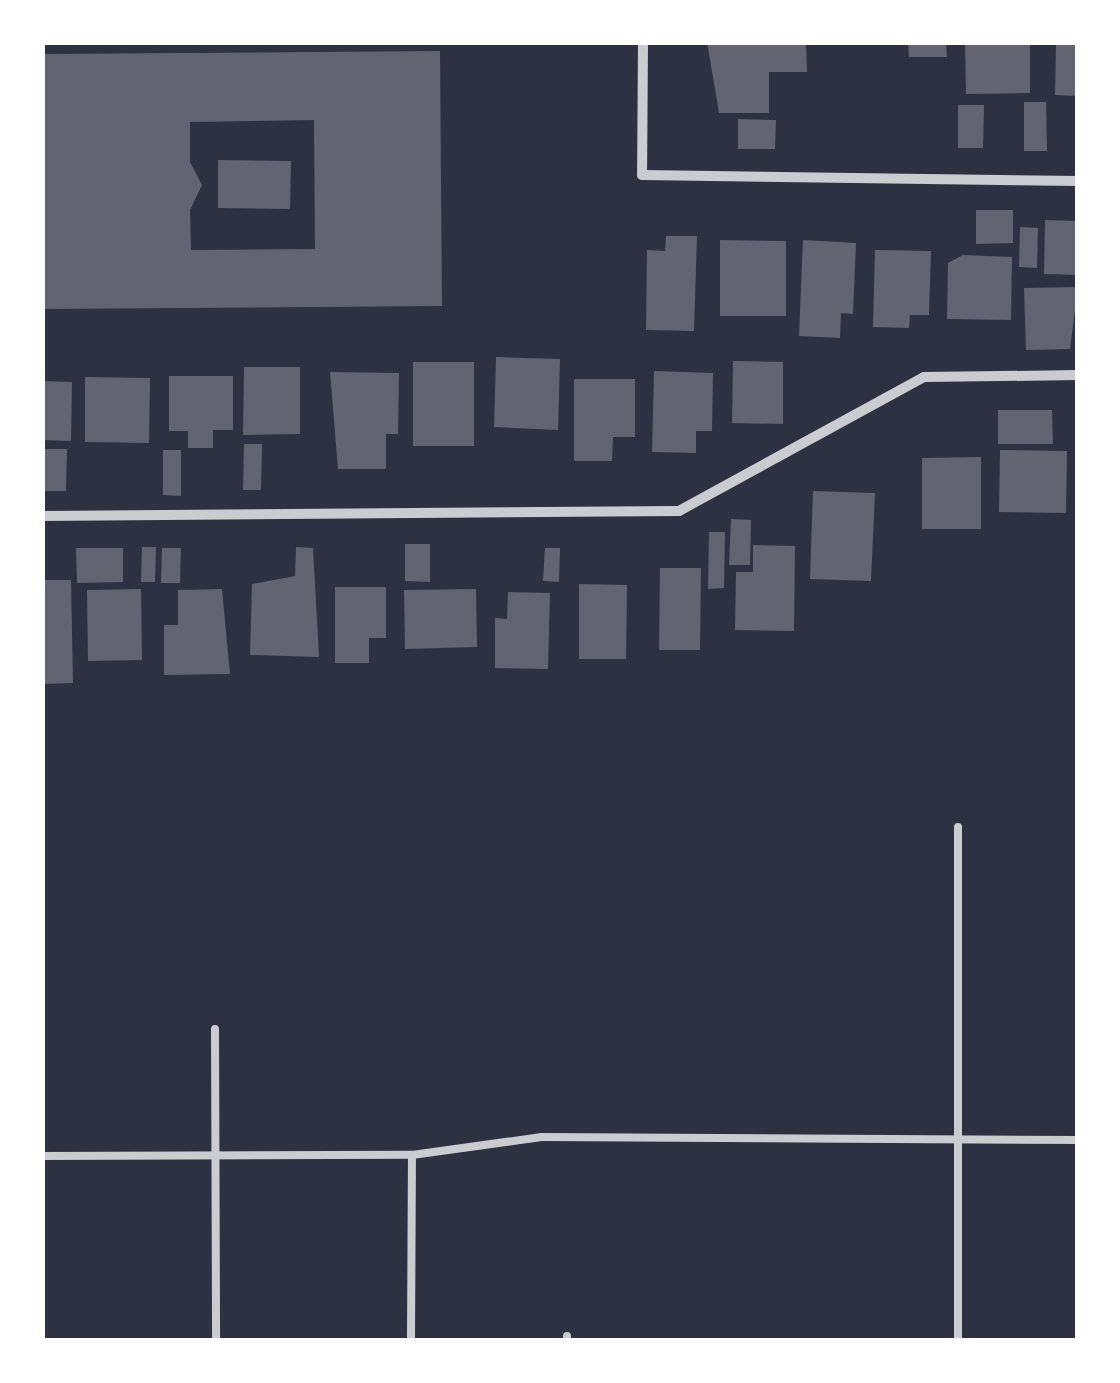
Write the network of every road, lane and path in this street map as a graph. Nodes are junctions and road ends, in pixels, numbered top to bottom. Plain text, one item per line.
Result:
1 (642, 42) edge
2 (1078, 180) edge
3 (1078, 375) edge
4 (42, 516) edge
5 (958, 827) dead end
6 (215, 1029) dead end
7 (1078, 1140) edge
8 (958, 1142) junction
9 (42, 1156) edge
10 (412, 1156) junction
11 (216, 1159) junction
12 (216, 1340) edge
13 (412, 1340) edge
14 (958, 1340) edge

1 - 2 street
3 - 4 street
5 - 8 lane
6 - 11 lane
7 - 8 lane
8 - 10 lane
8 - 14 lane
9 - 11 lane
10 - 11 lane
10 - 13 lane
11 - 12 lane

